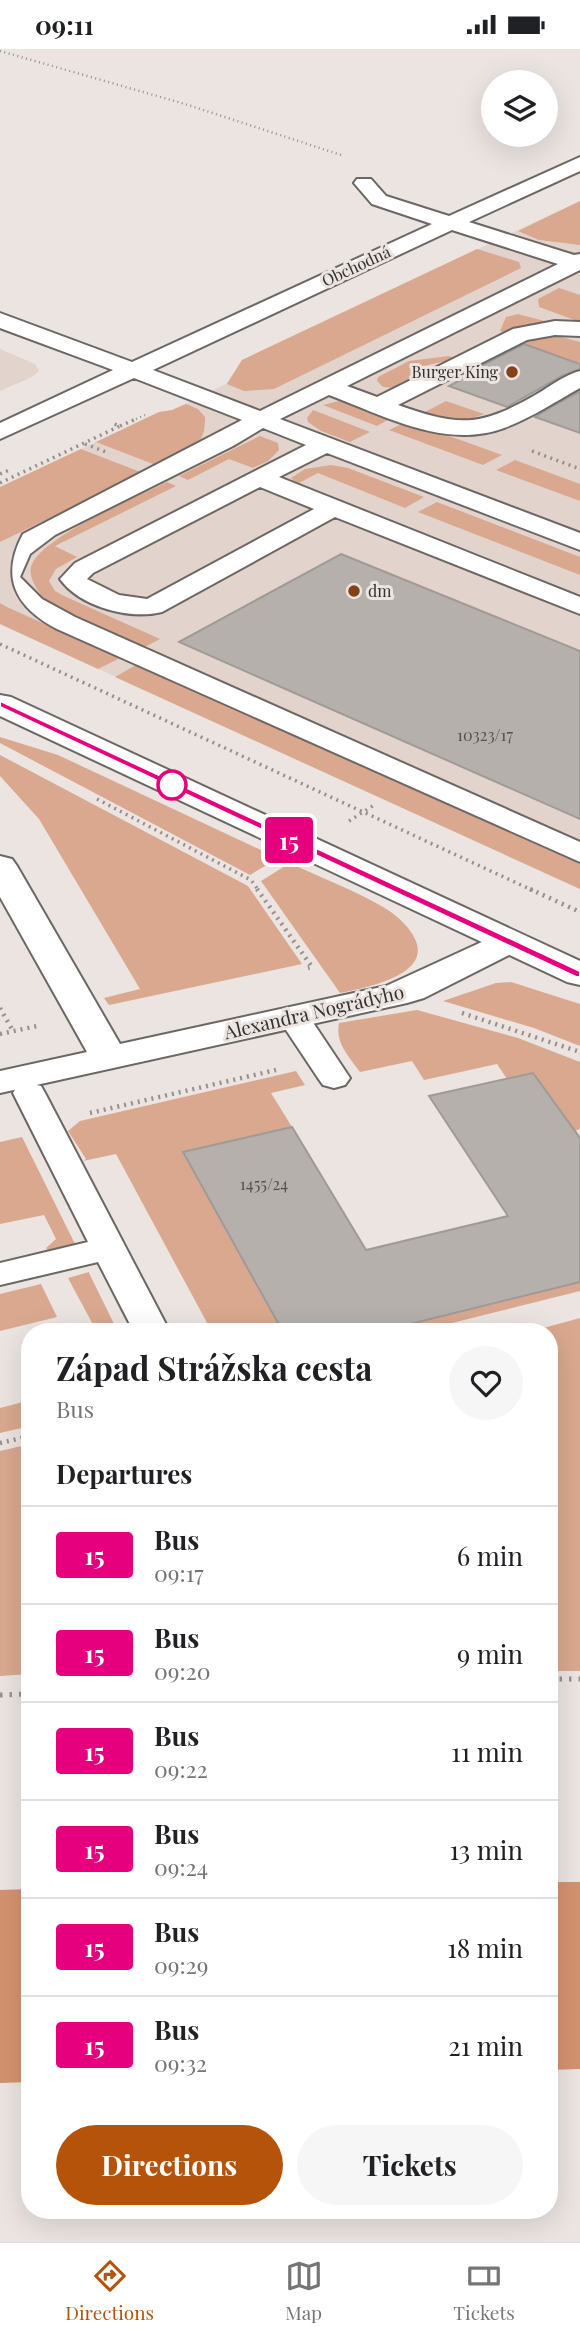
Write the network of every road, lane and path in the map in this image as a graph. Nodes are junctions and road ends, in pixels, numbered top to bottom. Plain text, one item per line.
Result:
1 (0, 51) edge
2 (580, 163) edge
3 (364, 183) joint
4 (453, 222) junction
5 (579, 262) edge
6 (503, 301) junction
7 (0, 320) edge
8 (580, 328) edge
9 (133, 370) junction
10 (580, 378) edge
11 (330, 387) junction
12 (380, 405) junction
13 (261, 419) junction
14 (111, 423) dead end
15 (0, 432) edge
16 (326, 445) junction
17 (526, 449) dead end
18 (580, 469) edge
19 (259, 478) junction
20 (0, 483) edge
21 (334, 508) junction
22 (580, 542) edge
23 (580, 605) edge
24 (0, 644) edge
25 (0, 704) edge
26 (96, 799) dead end
27 (580, 853) edge
28 (0, 866) edge
29 (580, 912) edge
30 (509, 942) junction
31 (299, 970) dead end
32 (580, 974) edge
33 (394, 995) junction
34 (0, 1008) edge
35 (294, 1018) junction
36 (38, 1026) dead end
37 (13, 1031) junction
38 (0, 1034) edge
39 (580, 1052) edge
40 (109, 1058) junction
41 (327, 1069) joint
42 (15, 1088) edge
43 (45, 1123) junction
44 (109, 1248) junction
45 (0, 1274) edge
46 (147, 1323) edge
47 (21, 1438) edge
48 (0, 1443) edge
49 (580, 1678) edge
50 (558, 1679) edge
51 (21, 1694) edge
52 (0, 1695) edge

1 - 3 path
2 - 4 lane, Obchodná
3 - 4 lane
4 - 5 lane
4 - 9 lane, Obchodná
5 - 6 lane
6 - 8 lane
6 - 11 lane
7 - 9 lane
8 - 12 lane
9 - 13 lane
9 - 15 lane, Obchodná
10 - 12 lane
11 - 12 lane
11 - 13 lane
13 - 16 lane
13 - 27 lane
14 - 20 path
16 - 19 lane
16 - 22 lane
17 - 18 path
19 - 21 lane
19 - 21 lane
21 - 23 lane
24 - 29 path
25 - 30 street
26 - 31 path
28 - 40 street
30 - 32 street
30 - 33 street, Alexandra Nográdyho
33 - 35 street, Alexandra Nográdyho
33 - 39 path
34 - 37 path
35 - 40 street, Alexandra Nográdyho
35 - 41 lane
36 - 37 path
37 - 38 path
40 - 42 street, Alexandra Nográdyho
41 - 43 path
42 - 43 lane
43 - 44 lane
44 - 45 lane
44 - 46 lane
47 - 48 path
49 - 50 path
51 - 52 path

